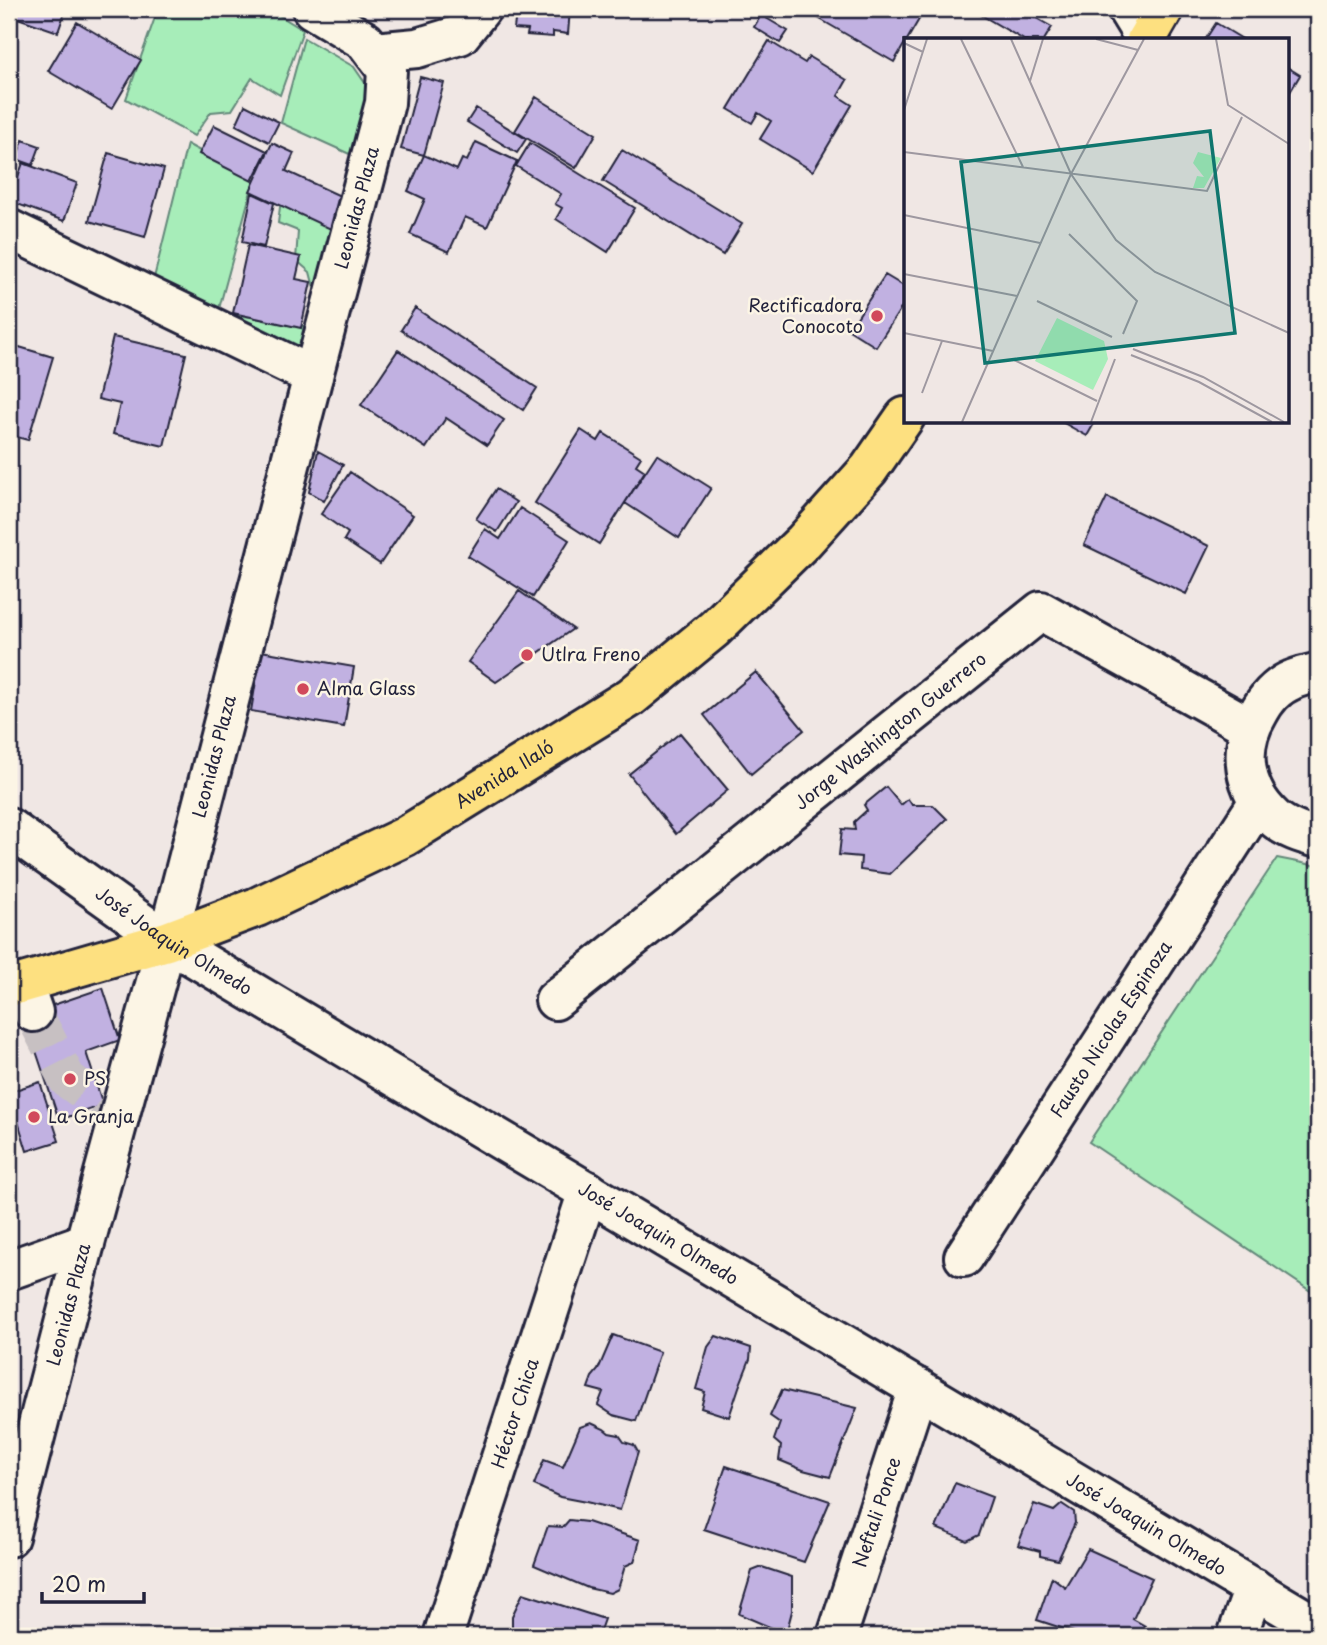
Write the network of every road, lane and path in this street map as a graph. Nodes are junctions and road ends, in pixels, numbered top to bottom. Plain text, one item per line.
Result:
1 (312, 9) edge
2 (481, 9) edge
3 (1127, 9) edge
4 (1164, 9) edge
5 (1145, 38) edge
6 (1147, 38) edge
7 (374, 52) junction
8 (9, 229) edge
9 (313, 376) junction
10 (904, 418) edge
11 (1318, 672) edge
12 (1250, 727) junction
13 (1259, 801) junction
14 (9, 828) edge
15 (1318, 838) edge
16 (167, 942) junction
17 (22, 994) edge
18 (555, 1000) dead end
19 (587, 1191) junction
20 (85, 1243) junction
21 (964, 1258) dead end
22 (9, 1269) edge
23 (918, 1388) junction
24 (9, 1537) edge
25 (1254, 1588) junction
26 (1318, 1627) edge
27 (443, 1636) edge
28 (837, 1636) edge
29 (1237, 1636) edge

1 - 7 street, Leonidas Plaza
2 - 7 street
3 - 5 street
4 - 6 main road
7 - 9 street, Leonidas Plaza
8 - 9 street
9 - 16 street, Leonidas Plaza
10 - 16 main road, Avenida Ilaló
11 - 12 street
12 - 13 street
12 - 18 street, Jorge Washington Guerrero
13 - 15 street
13 - 21 street, Fausto Nicolas Espinoza
14 - 16 street, José Joaquin Olmedo
16 - 17 main road, Avenida Ilaló
16 - 19 street, José Joaquin Olmedo
16 - 20 street, Leonidas Plaza
19 - 23 street, José Joaquin Olmedo
19 - 27 street, Héctor Chica
20 - 22 street
20 - 24 street, Leonidas Plaza
23 - 25 street, José Joaquin Olmedo
23 - 28 street, Neftali Ponce
25 - 26 street, José Joaquin Olmedo
25 - 29 street

